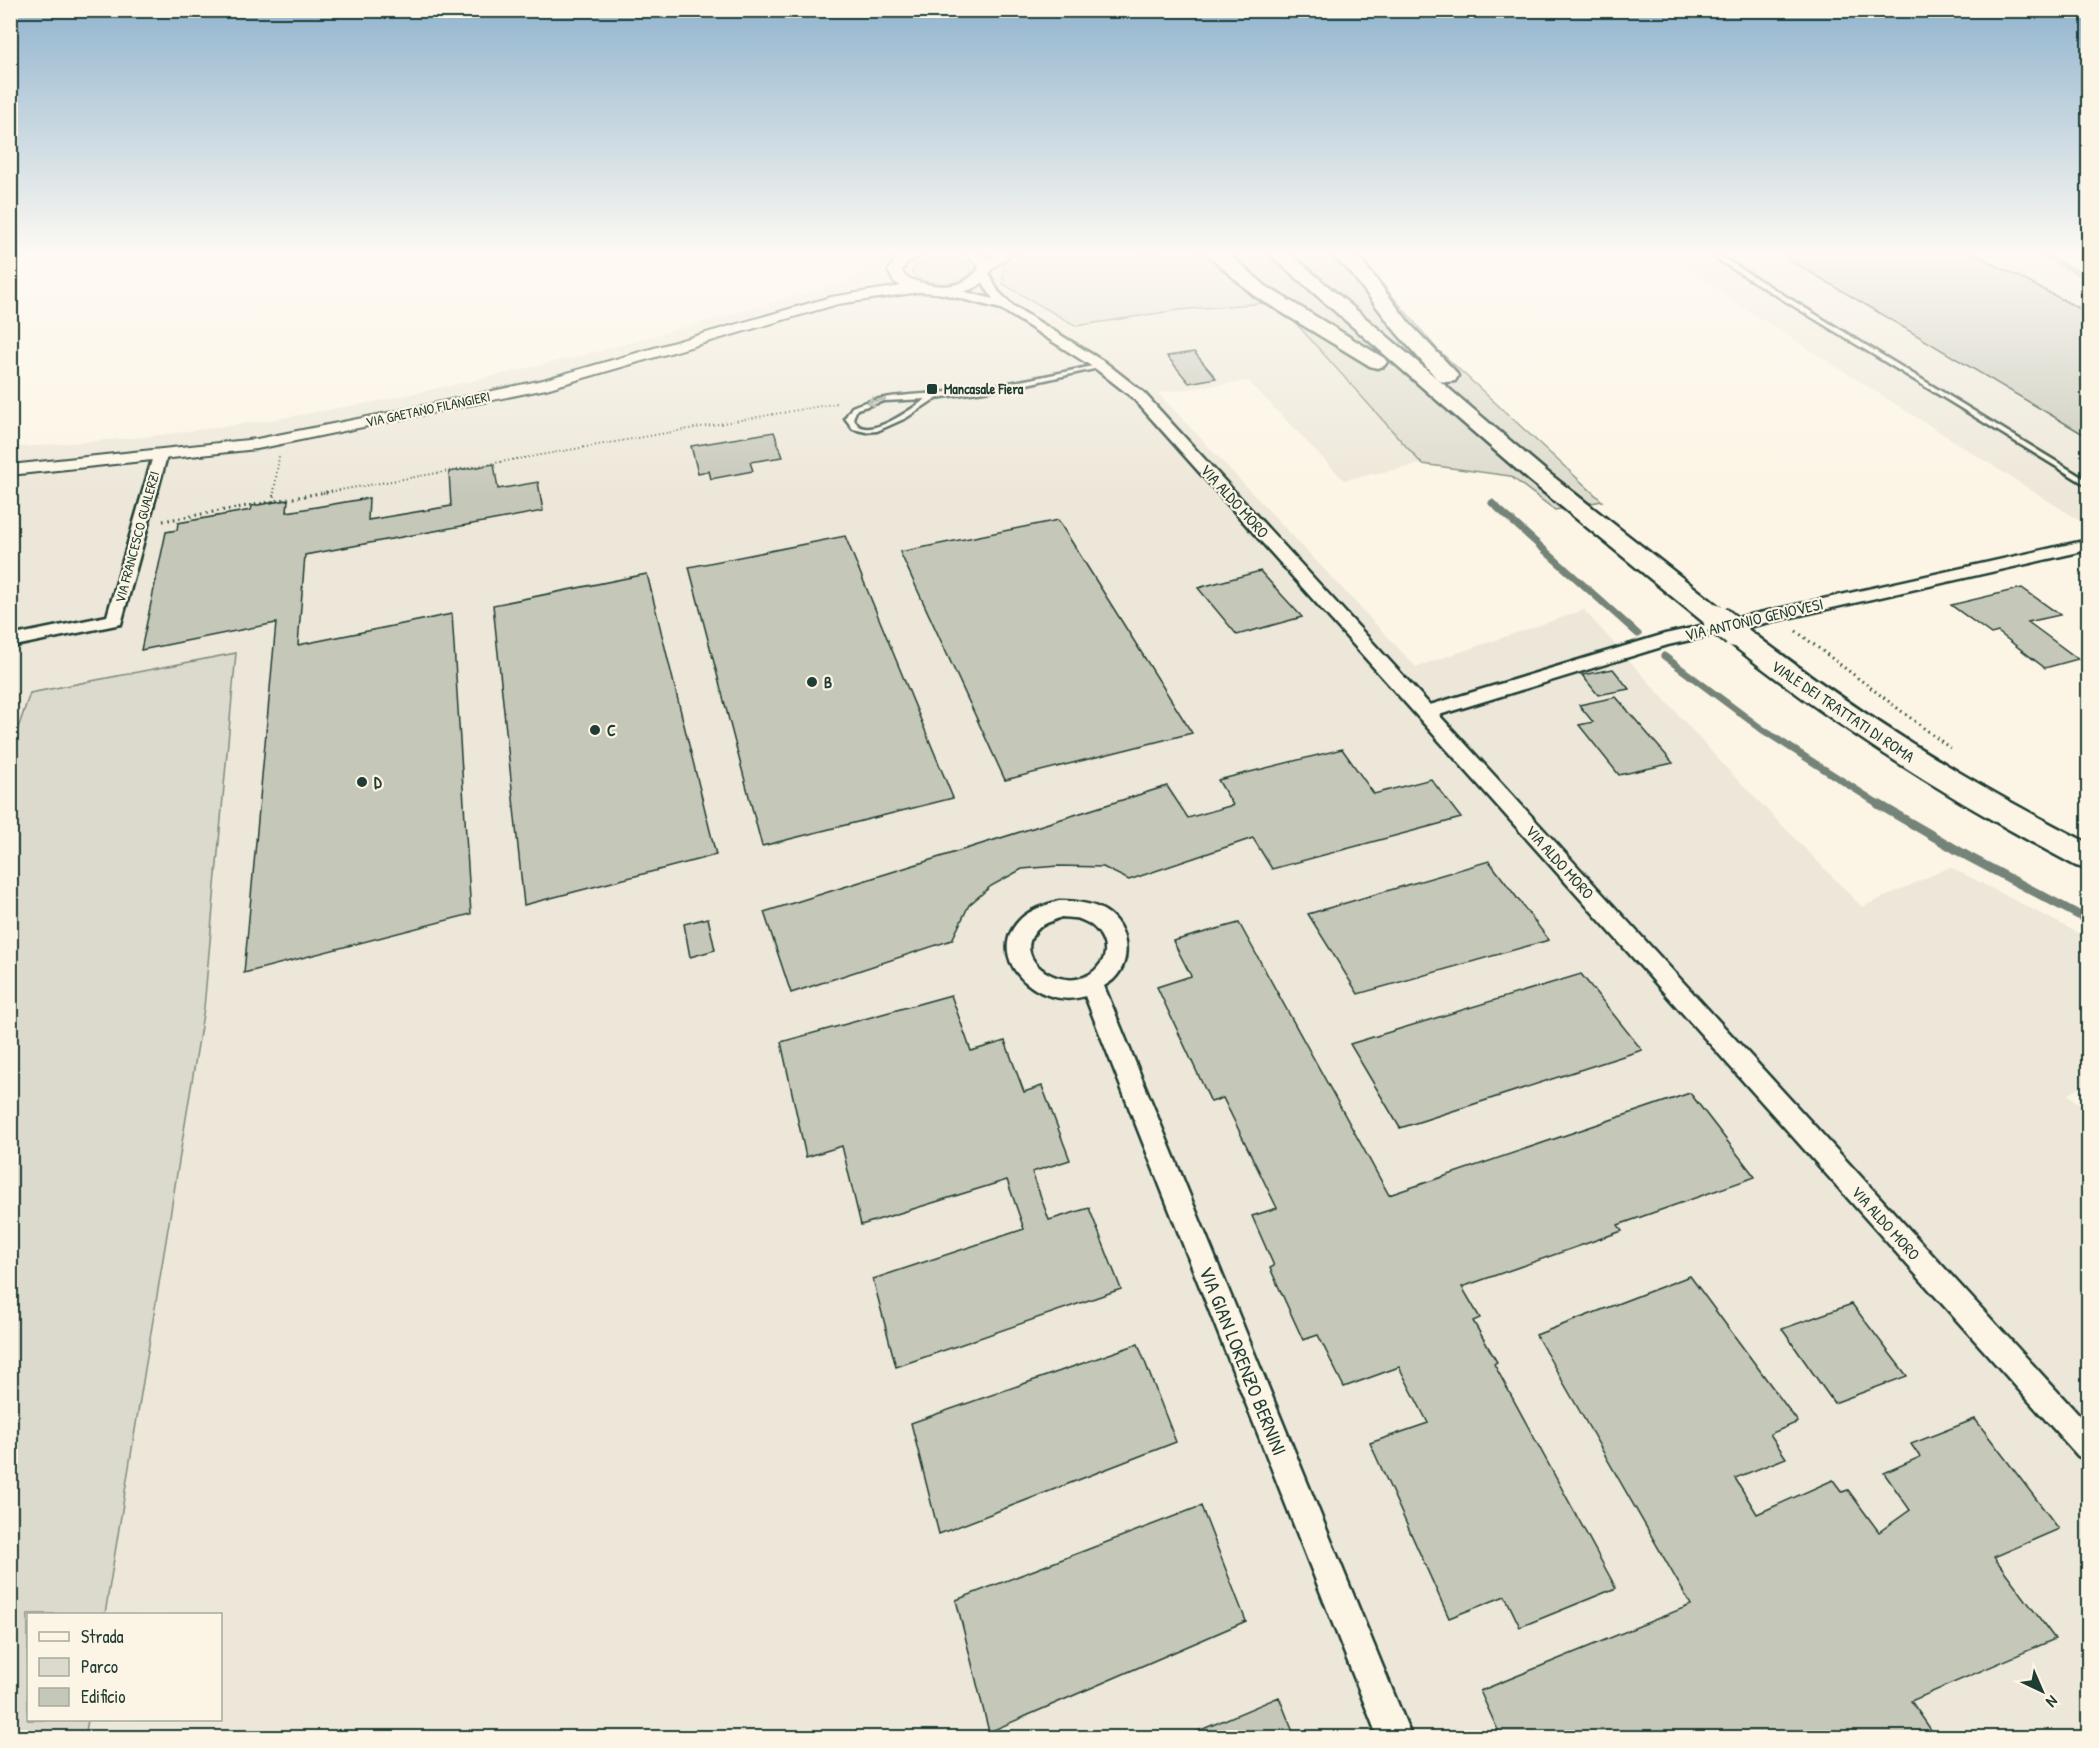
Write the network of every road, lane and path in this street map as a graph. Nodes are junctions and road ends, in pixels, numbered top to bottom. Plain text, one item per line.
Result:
1 (714, 335) edge
2 (1050, 335) edge
3 (1332, 335) edge
4 (1374, 335) edge
5 (1382, 335) edge
6 (1410, 335) edge
7 (1842, 335) edge
8 (1101, 366) junction
9 (934, 396) junction
10 (846, 401) dead end
11 (280, 446) dead end
12 (160, 456) junction
13 (10, 470) edge
14 (1543, 475) junction
15 (2088, 484) edge
16 (273, 502) junction
17 (141, 525) junction
18 (2088, 545) edge
19 (1774, 614) junction
20 (10, 642) edge
21 (1425, 713) junction
22 (1958, 754) dead end
23 (2088, 857) edge
24 (1092, 984) junction
25 (2088, 1446) edge
26 (1395, 1737) edge

1 - 12 street, VIA GAETANO FILANGIERI
2 - 8 street, VIA ALDO MORO
3 - 14 highway
4 - 14 highway, VIALE DEI TRATTATI DI ROMA
5 - 14 highway, VIALE DEI TRATTATI DI ROMA
6 - 14 highway
7 - 15 lane
8 - 9 lane
8 - 21 street, VIA ALDO MORO
9 -> 9 lane
10 - 16 path
11 - 16 path
12 - 13 street, VIA GAETANO FILANGIERI
12 - 17 street, VIA FRANCESCO GUALERZI
14 - 23 highway, VIALE DEI TRATTATI DI ROMA
16 - 17 path
17 - 20 street, VIA FRANCESCO GUALERZI
18 - 19 street, VIA ANTONIO GENOVESI
19 - 21 street, VIA ANTONIO GENOVESI
19 - 22 path
21 - 25 street, VIA ALDO MORO
24 - 24 street
24 - 26 street, VIA GIAN LORENZO BERNINI

